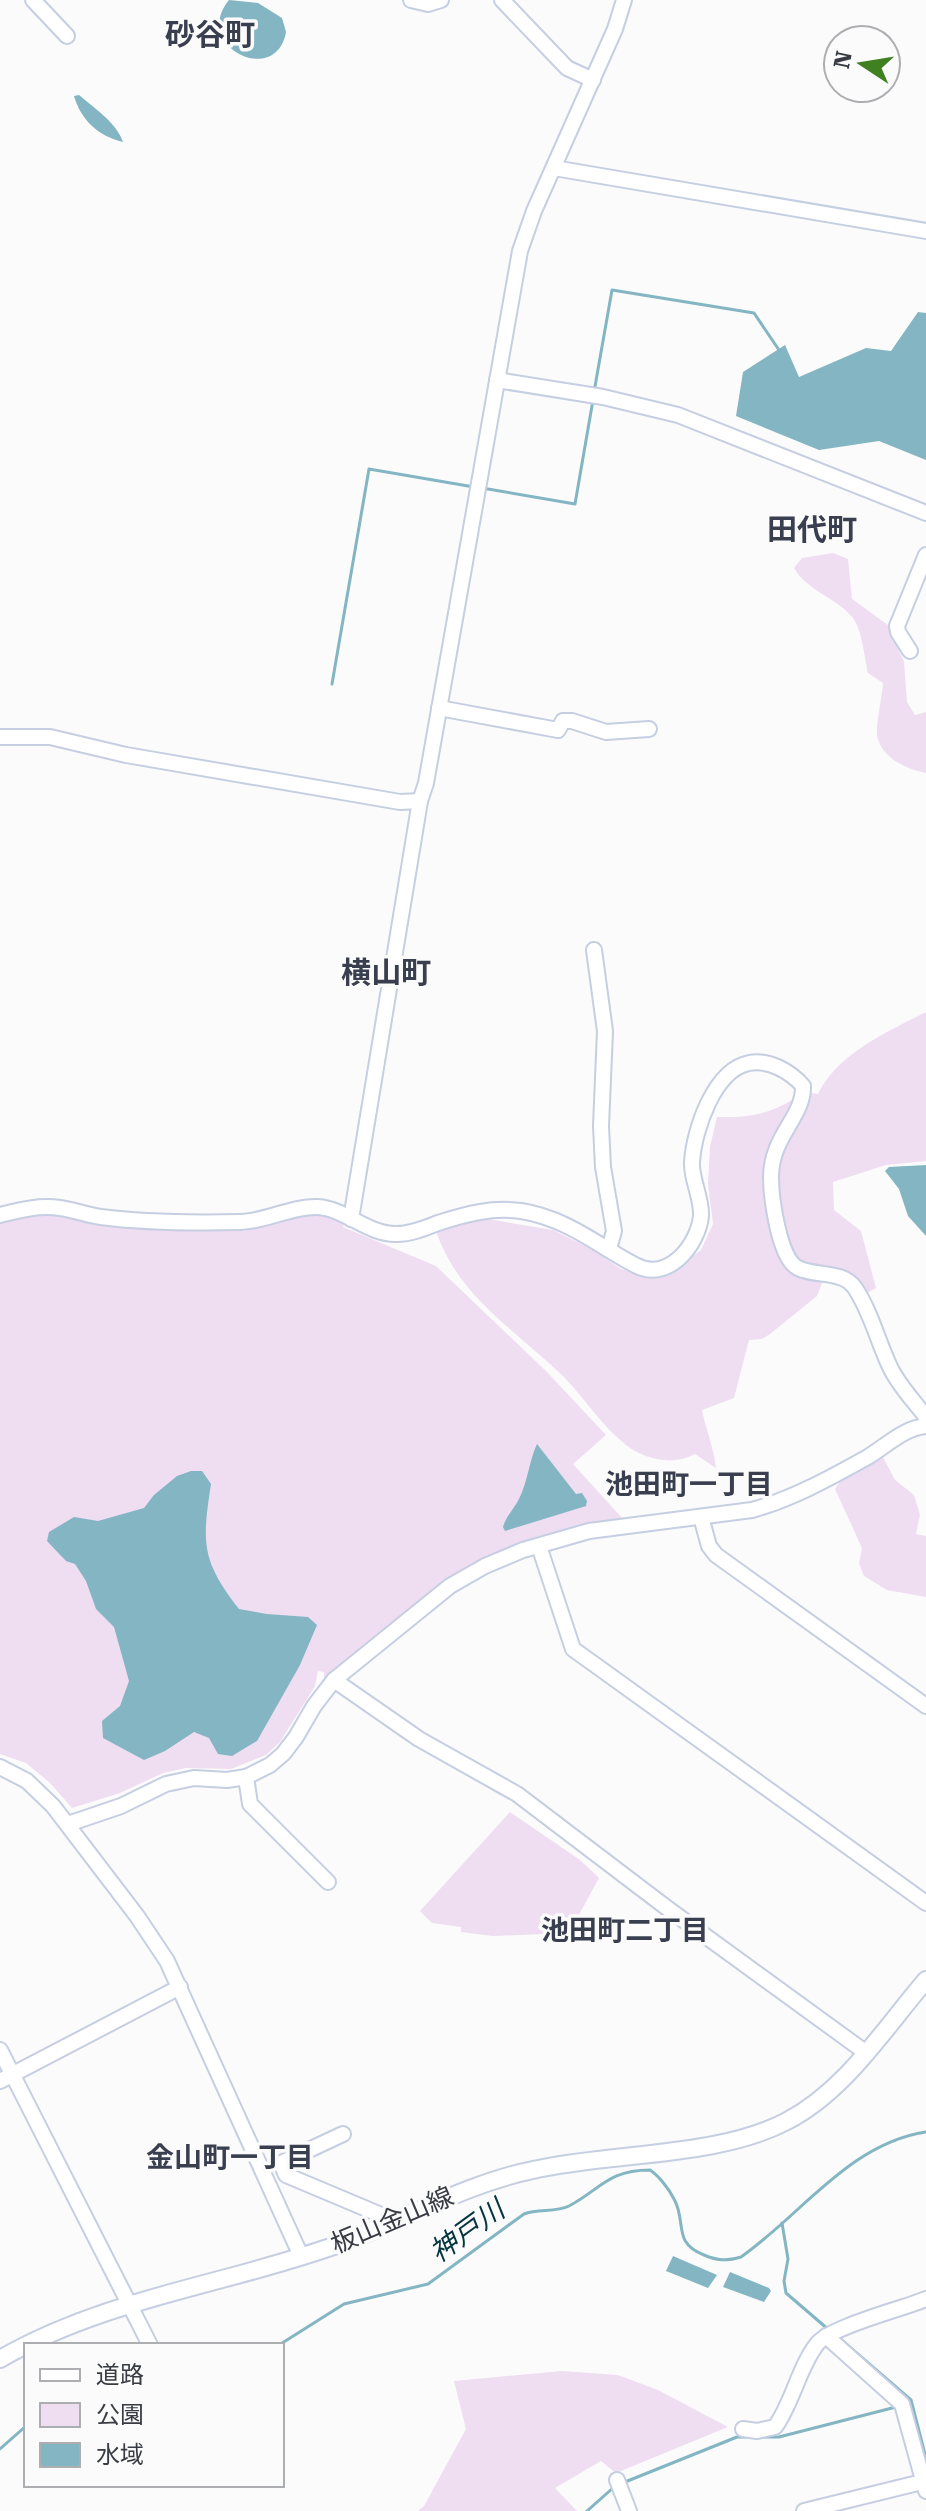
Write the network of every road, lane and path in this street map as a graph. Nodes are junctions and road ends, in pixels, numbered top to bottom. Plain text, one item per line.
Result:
1 (33, 0) edge
2 (411, 0) edge
3 (441, 0) edge
4 (502, 0) edge
5 (624, 0) edge
6 (67, 36) dead end
7 (593, 80) junction
8 (554, 168) junction
9 (926, 231) edge
10 (497, 380) junction
11 (926, 513) edge
12 (926, 555) edge
13 (910, 651) dead end
14 (439, 708) junction
15 (649, 729) dead end
16 (0, 737) edge
17 (420, 801) junction
18 (594, 950) dead end
19 (0, 1215) edge
20 (351, 1219) junction
21 (609, 1249) junction
22 (926, 1417) edge
23 (926, 1426) edge
24 (701, 1517) junction
25 (539, 1546) junction
26 (329, 1685) junction
27 (926, 1706) edge
28 (0, 1767) edge
29 (246, 1777) junction
30 (68, 1824) junction
31 (328, 1882) dead end
32 (926, 1903) edge
33 (926, 1980) edge
34 (180, 1987) junction
35 (0, 2050) edge
36 (865, 2052) junction
37 (6, 2078) edge
38 (343, 2134) dead end
39 (393, 2220) junction
40 (301, 2256) junction
41 (926, 2299) edge
42 (130, 2303) junction
43 (831, 2334) junction
44 (32, 2343) edge
45 (149, 2343) edge
46 (24, 2347) edge
47 (0, 2359) edge
48 (743, 2429) dead end
49 (617, 2480) dead end
50 (925, 2485) edge
51 (629, 2511) edge
52 (804, 2511) edge

1 - 6 street
2 - 3 street
4 - 7 street
5 - 7 street
7 - 8 street
8 - 9 street
8 - 10 street
10 - 11 street
10 - 14 street
12 - 13 street
14 - 15 street
14 - 17 street
16 - 17 street
17 - 20 street
18 - 21 street
19 - 20 street
20 - 21 street
21 - 22 street
23 - 24 street
24 - 25 street
24 - 27 street
25 - 26 street
25 - 32 street
26 - 29 street
26 - 36 street
28 - 30 street
29 - 30 street
29 - 31 street
30 - 34 street
33 - 36 main road, 板山金山線
34 - 37 street
34 - 40 street
35 - 37 street
36 - 39 main road, 板山金山線
37 - 42 street
38 - 39 street
39 - 40 main road, 板山金山線
40 - 42 main road, 板山金山線
41 - 43 street
42 - 44 main road, 板山金山線
42 - 45 street
43 - 48 street
43 - 50 street
46 - 47 main road, 板山金山線
49 - 51 street
50 - 52 street

